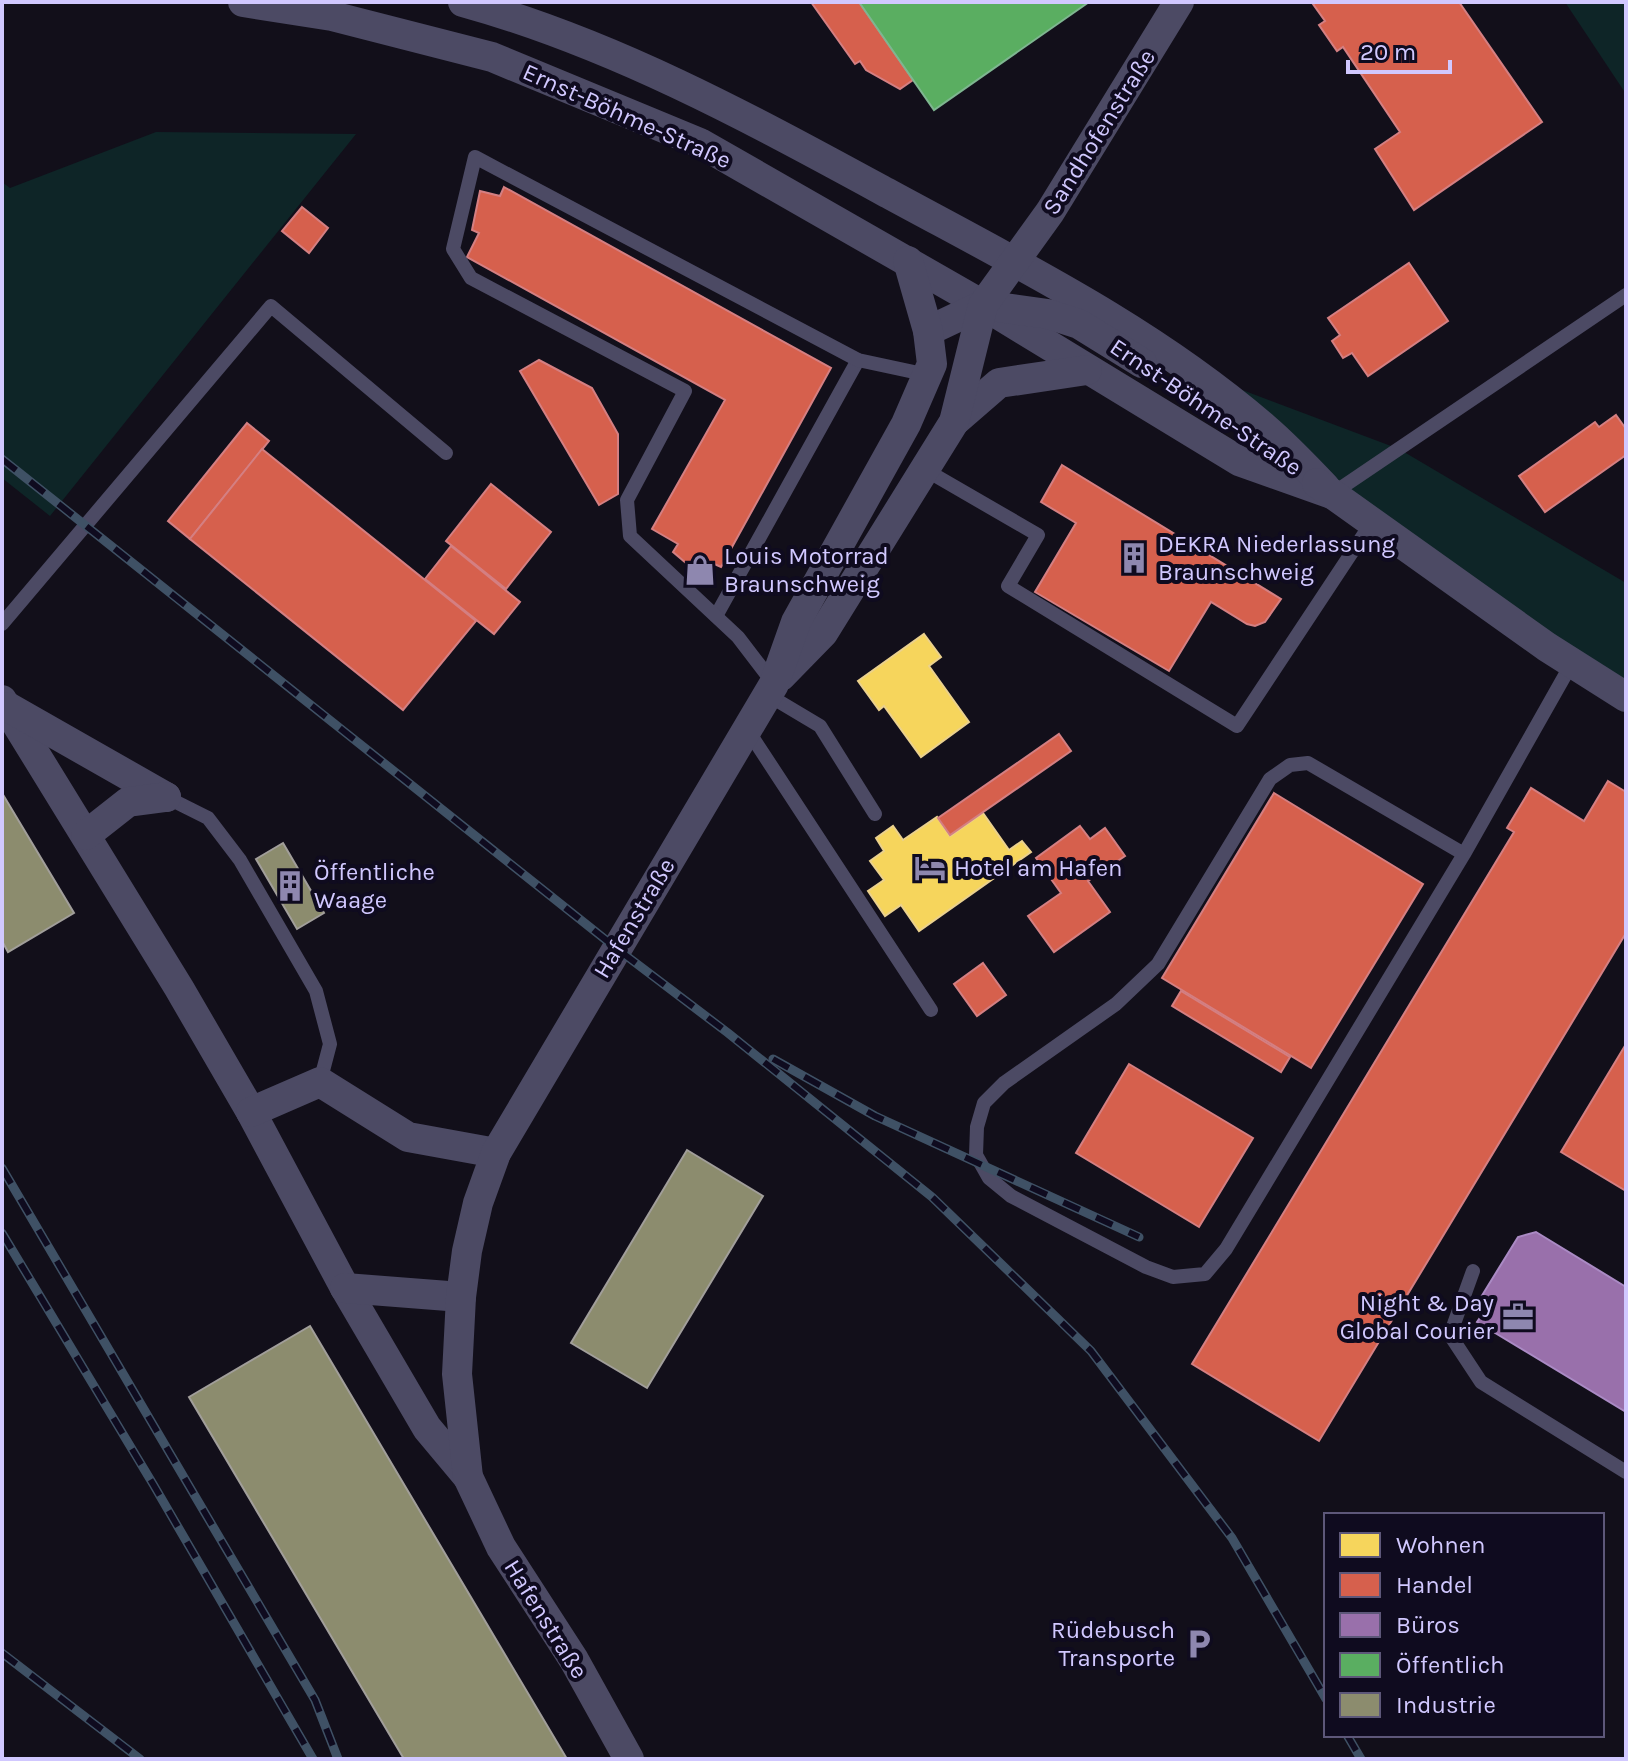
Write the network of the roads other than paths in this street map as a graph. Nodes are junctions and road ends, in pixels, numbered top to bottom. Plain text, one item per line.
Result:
1 (243, 2) edge
2 (463, 2) edge
3 (1179, 2) edge
4 (908, 261) junction
5 (1016, 261) junction
6 (1626, 295) edge
7 (983, 305) junction
8 (928, 331) junction
9 (858, 360) junction
10 (1087, 370) junction
11 (928, 375) junction
12 (954, 422) junction
13 (446, 453) dead end
14 (924, 469) junction
15 (1332, 494) junction
16 (1372, 522) junction
17 (716, 616) junction
18 (2, 624) edge
19 (1572, 663) junction
20 (771, 690) junction
21 (1626, 697) edge
22 (4, 702) edge
23 (747, 729) junction
24 (166, 797) junction
25 (875, 814) dead end
26 (86, 835) junction
27 (1464, 854) junction
28 (931, 1010) dead end
29 (320, 1082) junction
30 (251, 1112) junction
31 (496, 1153) junction
32 (1473, 1271) dead end
33 (345, 1288) junction
34 (461, 1297) junction
35 (1626, 1472) edge
36 (468, 1477) junction
37 (629, 1759) edge

1 - 4 street, Ernst-Böhme-Straße
2 - 5 street, Ernst-Böhme-Straße
3 - 5 street, Sandhofenstraße
4 - 7 street, Ernst-Böhme-Straße
4 - 8 street, Hafenstraße
5 - 7 street
5 - 15 street, Ernst-Böhme-Straße
6 - 15 lane
7 - 8 street
7 - 10 street, Ernst-Böhme-Straße
7 - 12 street, Hafenstraße
7 - 15 street, Ernst-Böhme-Straße
8 - 11 street, Hafenstraße
9 - 11 lane
9 - 17 lane
9 - 17 lane
10 - 12 street, Hafenstraße
10 - 15 street, Ernst-Böhme-Straße
11 - 20 street, Hafenstraße
12 - 14 street, Hafenstraße
13 - 18 lane
14 - 16 lane
14 - 20 street, Hafenstraße
15 - 16 street, Ernst-Böhme-Straße
16 - 19 street, Ernst-Böhme-Straße
17 - 20 lane
19 - 21 street, Ernst-Böhme-Straße
19 - 27 lane
20 - 23 street, Hafenstraße
20 - 25 lane
22 - 24 street, Hafenstraße
22 - 26 street, Hafenstraße
23 - 28 lane
23 - 31 street, Hafenstraße
24 - 26 street
24 - 29 lane
26 - 30 street, Hafenstraße
27 - 27 lane
29 - 30 street
29 - 31 street
30 - 33 street, Hafenstraße
31 - 34 street, Hafenstraße
32 - 35 lane
33 - 34 street
33 - 36 street, Hafenstraße
34 - 36 street, Hafenstraße
36 - 37 street, Hafenstraße

